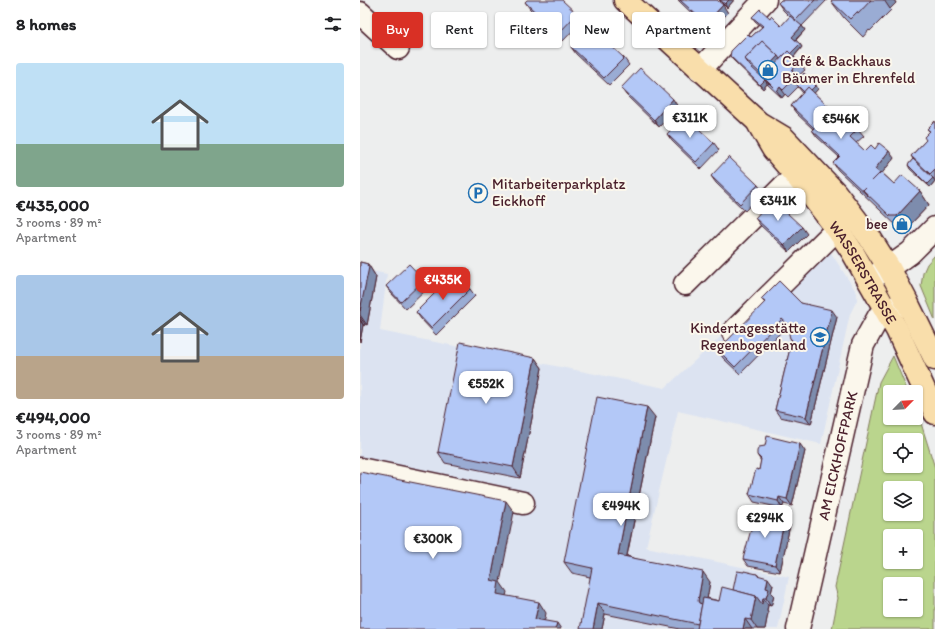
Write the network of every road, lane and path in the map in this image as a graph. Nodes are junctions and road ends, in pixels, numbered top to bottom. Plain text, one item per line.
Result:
1 (625, 0) edge
2 (765, 0) edge
3 (360, 13) edge
4 (372, 24) edge
5 (700, 70) junction
6 (759, 124) junction
7 (798, 178) junction
8 (836, 192) junction
9 (837, 228) junction
10 (935, 228) edge
11 (889, 268) junction
12 (869, 279) junction
13 (686, 284) dead end
14 (907, 302) junction
15 (886, 311) junction
16 (733, 332) edge
17 (935, 360) edge
18 (935, 413) edge
19 (360, 469) edge
20 (523, 503) dead end
21 (798, 629) edge

1 - 5 main road, WASSERSTRASSE
2 - 5 street
3 - 4 street
5 - 6 main road, WASSERSTRASSE
6 - 7 main road, WASSERSTRASSE
6 - 8 main road, WASSERSTRASSE
7 - 8 street
7 - 9 main road, WASSERSTRASSE
7 - 13 street
8 - 11 main road, WASSERSTRASSE
9 - 12 main road, WASSERSTRASSE
9 - 16 street
10 - 11 street
11 - 12 street
11 - 14 main road, WASSERSTRASSE
12 - 15 main road, WASSERSTRASSE
14 - 15 street, AM EICKHOFFPARK
14 - 17 main road, WASSERSTRASSE
15 - 18 main road, WASSERSTRASSE
15 - 21 street, AM EICKHOFFPARK
19 - 20 street

